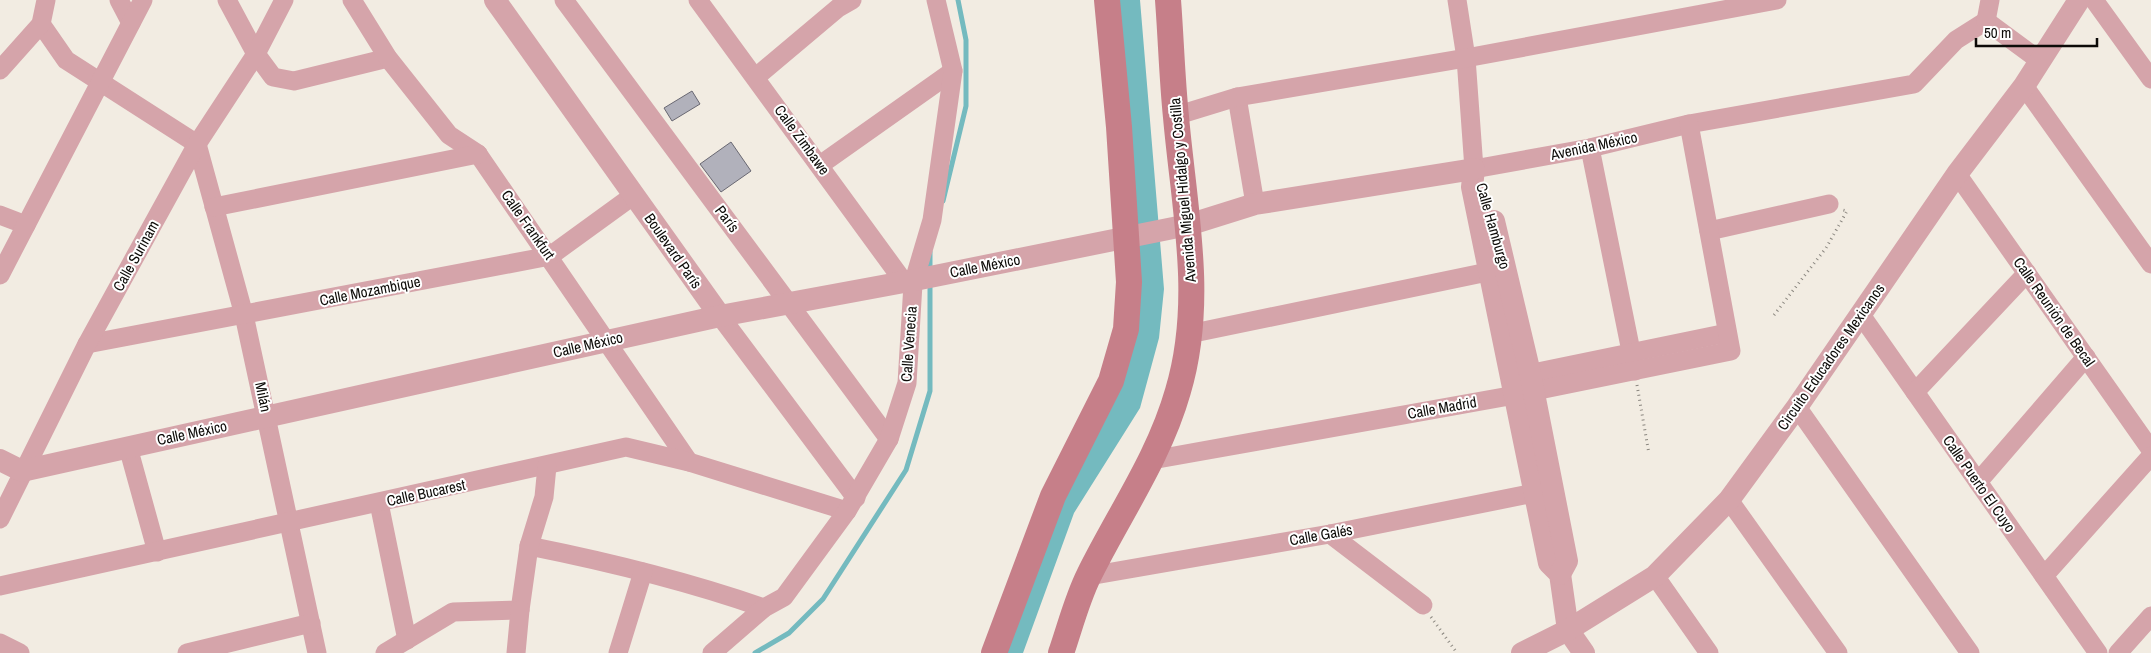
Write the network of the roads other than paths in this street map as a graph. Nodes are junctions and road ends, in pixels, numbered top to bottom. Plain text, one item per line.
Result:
1 (46, 0) edge
2 (120, 0) edge
3 (142, 0) edge
4 (227, 0) edge
5 (284, 0) edge
6 (352, 0) edge
7 (496, 0) edge
8 (564, 0) edge
9 (698, 0) edge
10 (936, 0) edge
11 (1107, 0) edge
12 (1168, 0) edge
13 (1457, 0) edge
14 (1777, 0) edge
15 (1990, 0) edge
16 (2080, 0) edge
17 (2094, 0) edge
18 (841, 3) edge
19 (1986, 21) junction
20 (131, 23) junction
21 (41, 24) junction
22 (256, 54) junction
23 (388, 58) junction
24 (1466, 58) junction
25 (2039, 60) junction
26 (0, 70) edge
27 (953, 71) junction
28 (756, 77) junction
29 (2151, 79) edge
30 (99, 81) junction
31 (2024, 86) junction
32 (1237, 97) junction
33 (1176, 116) junction
34 (1689, 124) junction
35 (197, 144) junction
36 (1590, 148) junction
37 (478, 154) junction
38 (820, 165) junction
39 (1474, 169) junction
40 (1957, 174) junction
41 (634, 195) junction
42 (1255, 204) junction
43 (1829, 204) road end
44 (214, 207) junction
45 (0, 215) edge
46 (26, 225) junction
47 (1184, 225) junction
48 (1709, 231) junction
49 (1127, 237) junction
50 (550, 256) junction
51 (2151, 264) edge
52 (1498, 270) junction
53 (2027, 273) junction
54 (0, 275) edge
55 (913, 280) junction
56 (788, 302) junction
57 (244, 315) junction
58 (1861, 315) junction
59 (720, 316) junction
60 (1189, 334) junction
61 (606, 341) junction
62 (88, 344) junction
63 (2086, 357) junction
64 (1632, 362) junction
65 (1523, 386) junction
66 (1915, 392) junction
67 (1797, 407) junction
68 (267, 416) junction
69 (889, 439) junction
70 (128, 447) junction
71 (2151, 450) edge
72 (2151, 456) edge
73 (0, 460) edge
74 (1152, 460) junction
75 (689, 462) junction
76 (547, 466) junction
77 (22, 471) junction
78 (1978, 482) junction
79 (1543, 492) junction
80 (1729, 500) junction
81 (379, 503) junction
82 (852, 505) junction
83 (0, 519) edge
84 (289, 522) junction
85 (1330, 534) junction
86 (529, 546) junction
87 (157, 552) junction
88 (643, 572) junction
89 (1088, 576) junction
90 (1655, 576) junction
91 (2044, 576) junction
92 (0, 586) edge
93 (1423, 605) road end
94 (764, 608) junction
95 (520, 610) junction
96 (2151, 616) edge
97 (311, 623) junction
98 (1568, 630) junction
99 (407, 640) junction
100 (0, 643) edge
101 (20, 653) edge
102 (187, 653) edge
103 (317, 653) edge
104 (385, 653) edge
105 (516, 653) edge
106 (618, 653) edge
107 (712, 653) edge
108 (994, 653) edge
109 (1060, 653) edge
110 (1522, 653) edge
111 (1584, 653) edge
112 (1709, 653) edge
113 (1838, 653) edge
114 (1970, 653) edge
115 (2098, 653) edge
116 (2118, 653) edge

1 - 21 street
2 - 20 street
3 - 20 street
4 - 22 street
5 - 22 street, Calle Surinam
6 - 23 street, Calle Frankfurt
7 - 41 street, Boulevard París
8 - 56 street, París
9 - 28 street, Calle Zimbawe
10 - 27 street, Calle Venecia
11 - 49 main road
12 - 33 main road, Avenida Miguel Hidalgo y Costilla
13 - 24 street
14 - 24 street
15 - 19 street
16 - 25 street, Circuito Educadores Mexicanos
17 - 29 street
18 - 28 street
19 - 25 street
19 - 34 street, Avenida México
20 - 30 street
21 - 26 street
21 - 30 street
22 - 23 street
22 - 35 street, Calle Surinam
23 - 37 street, Calle Frankfurt
24 - 32 street
24 - 39 street
25 - 31 street, Circuito Educadores Mexicanos
27 - 38 street
27 - 55 street, Calle Venecia
28 - 38 street, Calle Zimbawe
30 - 35 street
30 - 46 street
31 - 40 street, Circuito Educadores Mexicanos
31 - 51 street
32 - 33 street
32 - 42 street
33 - 47 main road, Avenida Miguel Hidalgo y Costilla
34 - 36 street, Avenida México
34 - 48 street
35 - 44 street, Milán
35 - 62 street, Calle Surinam
36 - 39 street, Avenida México
36 - 64 street
37 - 44 street
37 - 50 street, Calle Frankfurt
38 - 55 street, Calle Zimbawe
39 - 42 street, Avenida México
39 - 52 street, Calle Hamburgo
40 - 53 street, Calle Reunión de Becal
40 - 58 street, Circuito Educadores Mexicanos
41 - 50 street, Calle Mozambique
41 - 59 street, Boulevard París
42 - 47 street, Avenida México
43 - 48 street
44 - 57 street, Milán
45 - 46 street
46 - 54 street
47 - 49 street, Calle México
47 - 60 main road, Avenida Miguel Hidalgo y Costilla
48 - 64 street, Calle Madrid
49 - 55 street, Calle México
49 - 108 main road
50 - 57 street, Calle Mozambique
50 - 61 street, Calle Frankfurt
52 - 60 street
52 - 65 street, Calle Hamburgo
53 - 63 street, Calle Reunión de Becal
53 - 66 street
55 - 56 street, Calle México
55 - 69 street, Calle Venecia
56 - 59 street, Calle México
56 - 69 street, París
57 - 62 street, Calle Mozambique
57 - 68 street, Milán
58 - 66 street, Calle Puerto El Cuyo
58 - 67 street, Circuito Educadores Mexicanos
59 - 61 street, Calle México
59 - 82 street, Boulevard París
60 - 74 main road, Avenida Miguel Hidalgo y Costilla
61 - 68 street, Calle México
61 - 75 street, Calle Frankfurt
62 - 77 street, Calle Surinam
63 - 71 street, Calle Reunión de Becal
63 - 78 street
64 - 65 street, Calle Madrid
65 - 74 street, Calle Madrid
65 - 79 street, Calle Hamburgo
66 - 78 street, Calle Puerto El Cuyo
67 - 80 street, Circuito Educadores Mexicanos
67 - 114 street
68 - 70 street, Calle México
68 - 84 street, Milán
69 - 82 street, Calle Venecia
70 - 77 street, Calle México
70 - 87 street
72 - 91 street
73 - 77 street
74 - 89 main road, Avenida Miguel Hidalgo y Costilla
75 - 76 street, Calle Bucarest
75 - 82 street, Calle Bucarest
76 - 81 street, Calle Bucarest
76 - 86 street
77 - 83 street, Calle Surinam
78 - 91 street, Calle Puerto El Cuyo
79 - 85 street, Calle Galés
79 - 98 street, Calle Hamburgo
80 - 90 street, Circuito Educadores Mexicanos
80 - 113 street
81 - 84 street, Calle Bucarest
81 - 99 street
82 - 94 street, Calle Venecia
84 - 87 street, Calle Bucarest
84 - 97 street, Milán
85 - 89 street, Calle Galés
85 - 93 street
86 - 88 street
86 - 95 street
87 - 92 street, Calle Bucarest
88 - 94 street
88 - 106 street
89 - 109 main road, Avenida Miguel Hidalgo y Costilla
90 - 98 street, Circuito Educadores Mexicanos
90 - 112 street
91 - 115 street, Calle Puerto El Cuyo
94 - 107 street, Calle Venecia
95 - 99 street
95 - 105 street
96 - 116 street
97 - 102 street
97 - 103 street, Milán
98 - 110 street, Circuito Educadores Mexicanos
98 - 111 street
99 - 104 street
100 - 101 street

